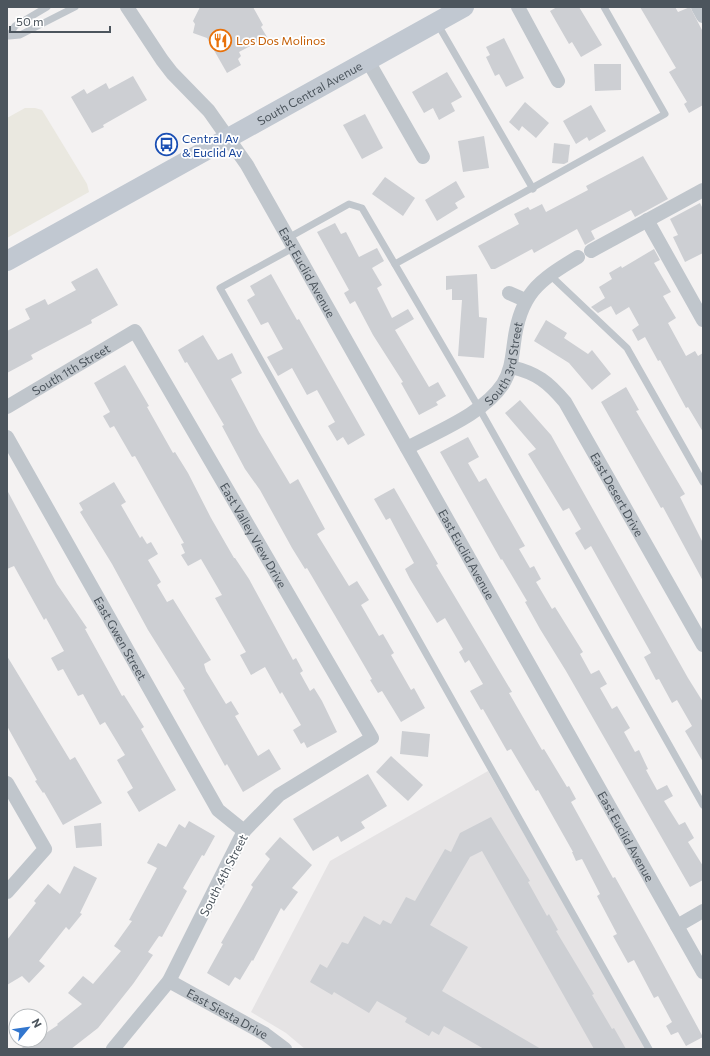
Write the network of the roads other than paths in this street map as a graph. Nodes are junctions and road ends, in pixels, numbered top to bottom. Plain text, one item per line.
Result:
1 (47, 7) edge
2 (75, 7) edge
3 (127, 7) edge
4 (464, 7) edge
5 (518, 7) edge
6 (604, 7) edge
7 (698, 7) edge
8 (703, 16) edge
9 (437, 22) junction
10 (368, 61) junction
11 (558, 81) dead end
12 (229, 138) junction
13 (422, 157) dead end
14 (533, 189) junction
15 (703, 190) edge
16 (647, 220) junction
17 (291, 243) junction
18 (591, 251) dead end
19 (578, 257) dead end
20 (7, 261) edge
21 (395, 264) junction
22 (550, 275) junction
23 (509, 293) dead end
24 (525, 300) junction
25 (703, 320) edge
26 (135, 332) joint
27 (511, 368) junction
28 (7, 407) edge
29 (479, 408) junction
30 (7, 437) edge
31 (407, 448) junction
32 (703, 482) edge
33 (703, 645) edge
34 (372, 738) joint
35 (7, 783) edge
36 (703, 805) edge
37 (244, 831) junction
38 (7, 892) edge
39 (703, 911) edge
40 (677, 926) junction
41 (703, 972) edge
42 (169, 981) junction
43 (116, 1048) edge
44 (285, 1049) edge
45 (649, 1049) edge

1 - 2 lane
3 - 12 street, East Euclid Avenue
4 - 9 main road, South Central Avenue
5 - 11 street
6 - 14 lane
7 - 8 street
9 - 10 main road, South Central Avenue
9 - 14 lane
10 - 12 main road, South Central Avenue
10 - 13 street
12 - 17 street, East Euclid Avenue
12 - 20 main road, South Central Avenue
14 - 21 lane
15 - 16 street
16 - 18 street
16 - 25 street
17 - 21 lane
17 - 31 street, East Euclid Avenue
17 - 45 lane
19 - 22 street, South 3rd Street
21 - 29 lane
22 - 24 street, South 3rd Street
22 - 32 lane
23 - 24 street
24 - 27 street, South 3rd Street
26 - 28 street, South 1th Street
26 - 34 street, East Valley View Drive
27 - 29 street, South 3rd Street
27 - 33 street, East Desert Drive
29 - 31 street, South 3rd Street
29 - 36 lane
30 - 37 street, East Gwen Street
31 - 40 street, East Euclid Avenue
34 - 37 street, South 4th Street
35 - 38 street
37 - 42 street, South 4th Street
39 - 40 street
40 - 41 street, East Euclid Avenue
42 - 43 street, South 4th Street
42 - 44 street, East Siesta Drive

